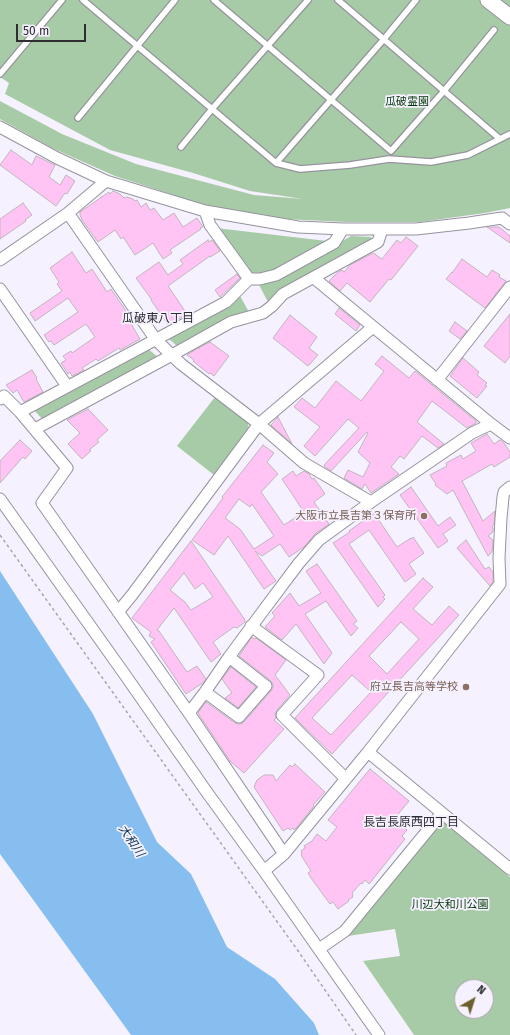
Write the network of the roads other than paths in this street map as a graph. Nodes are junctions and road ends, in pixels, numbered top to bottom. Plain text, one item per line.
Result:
1 (62, 0) edge
2 (83, 0) edge
3 (175, 0) edge
4 (214, 0) edge
5 (308, 0) edge
6 (338, 0) edge
7 (416, 0) edge
8 (488, 0) edge
9 (510, 18) edge
10 (494, 30) dead end
11 (384, 39) junction
12 (137, 46) junction
13 (268, 46) junction
14 (0, 74) edge
15 (444, 91) junction
16 (332, 100) junction
17 (212, 110) junction
18 (78, 118) dead end
19 (0, 127) edge
20 (510, 134) edge
21 (500, 139) junction
22 (181, 147) dead end
23 (276, 163) junction
24 (106, 181) junction
25 (205, 212) junction
26 (68, 213) junction
27 (507, 219) edge
28 (343, 229) junction
29 (382, 229) junction
30 (0, 260) edge
31 (314, 278) junction
32 (249, 279) junction
33 (510, 287) edge
34 (0, 289) edge
35 (373, 327) junction
36 (156, 340) junction
37 (172, 355) junction
38 (438, 380) junction
39 (67, 386) junction
40 (0, 399) edge
41 (20, 412) junction
42 (259, 424) junction
43 (491, 424) junction
44 (35, 429) junction
45 (510, 438) edge
46 (510, 487) edge
47 (0, 499) edge
48 (371, 502) junction
49 (118, 612) junction
50 (251, 626) junction
51 (229, 657) junction
52 (205, 692) junction
53 (189, 713) junction
54 (368, 752) junction
55 (346, 778) junction
56 (442, 813) junction
57 (284, 854) junction
58 (510, 869) edge
59 (264, 870) junction
60 (319, 949) junction
61 (379, 1035) edge

1 - 14 lane
2 - 12 lane
3 - 12 lane
4 - 13 lane
5 - 13 lane
6 - 11 lane
7 - 11 lane
8 - 9 main road
10 - 15 lane
11 - 15 lane
11 - 16 lane
12 - 17 lane
12 - 18 lane
13 - 16 lane
13 - 17 lane
15 - 16 lane
15 - 21 lane
16 - 23 lane
17 - 22 lane
17 - 23 lane
19 - 24 street
20 - 21 lane
21 - 23 lane
24 - 25 street
24 - 26 street
25 - 28 street
25 - 32 street
26 - 30 street
26 - 36 street
27 - 29 street
28 - 29 street
28 - 32 street
29 - 31 street
31 - 35 street
31 - 37 street
32 - 36 street
33 - 38 street
34 - 39 street
35 - 38 street
35 - 42 street
36 - 37 street
36 - 39 street
37 - 42 street
37 - 44 street
38 - 43 street
39 - 41 street
40 - 41 street
41 - 44 street
42 - 48 street
42 - 49 street
43 - 45 street
43 - 48 street
44 - 49 street
46 - 54 street
47 - 59 street
48 - 50 street
49 - 53 street
50 - 51 street
50 - 55 street
51 - 52 street
51 - 52 street
52 - 53 street
53 - 57 street
54 - 55 street
54 - 56 street
55 - 57 street
56 - 58 street
56 - 60 street
57 - 59 street
59 - 60 street
60 - 61 street

